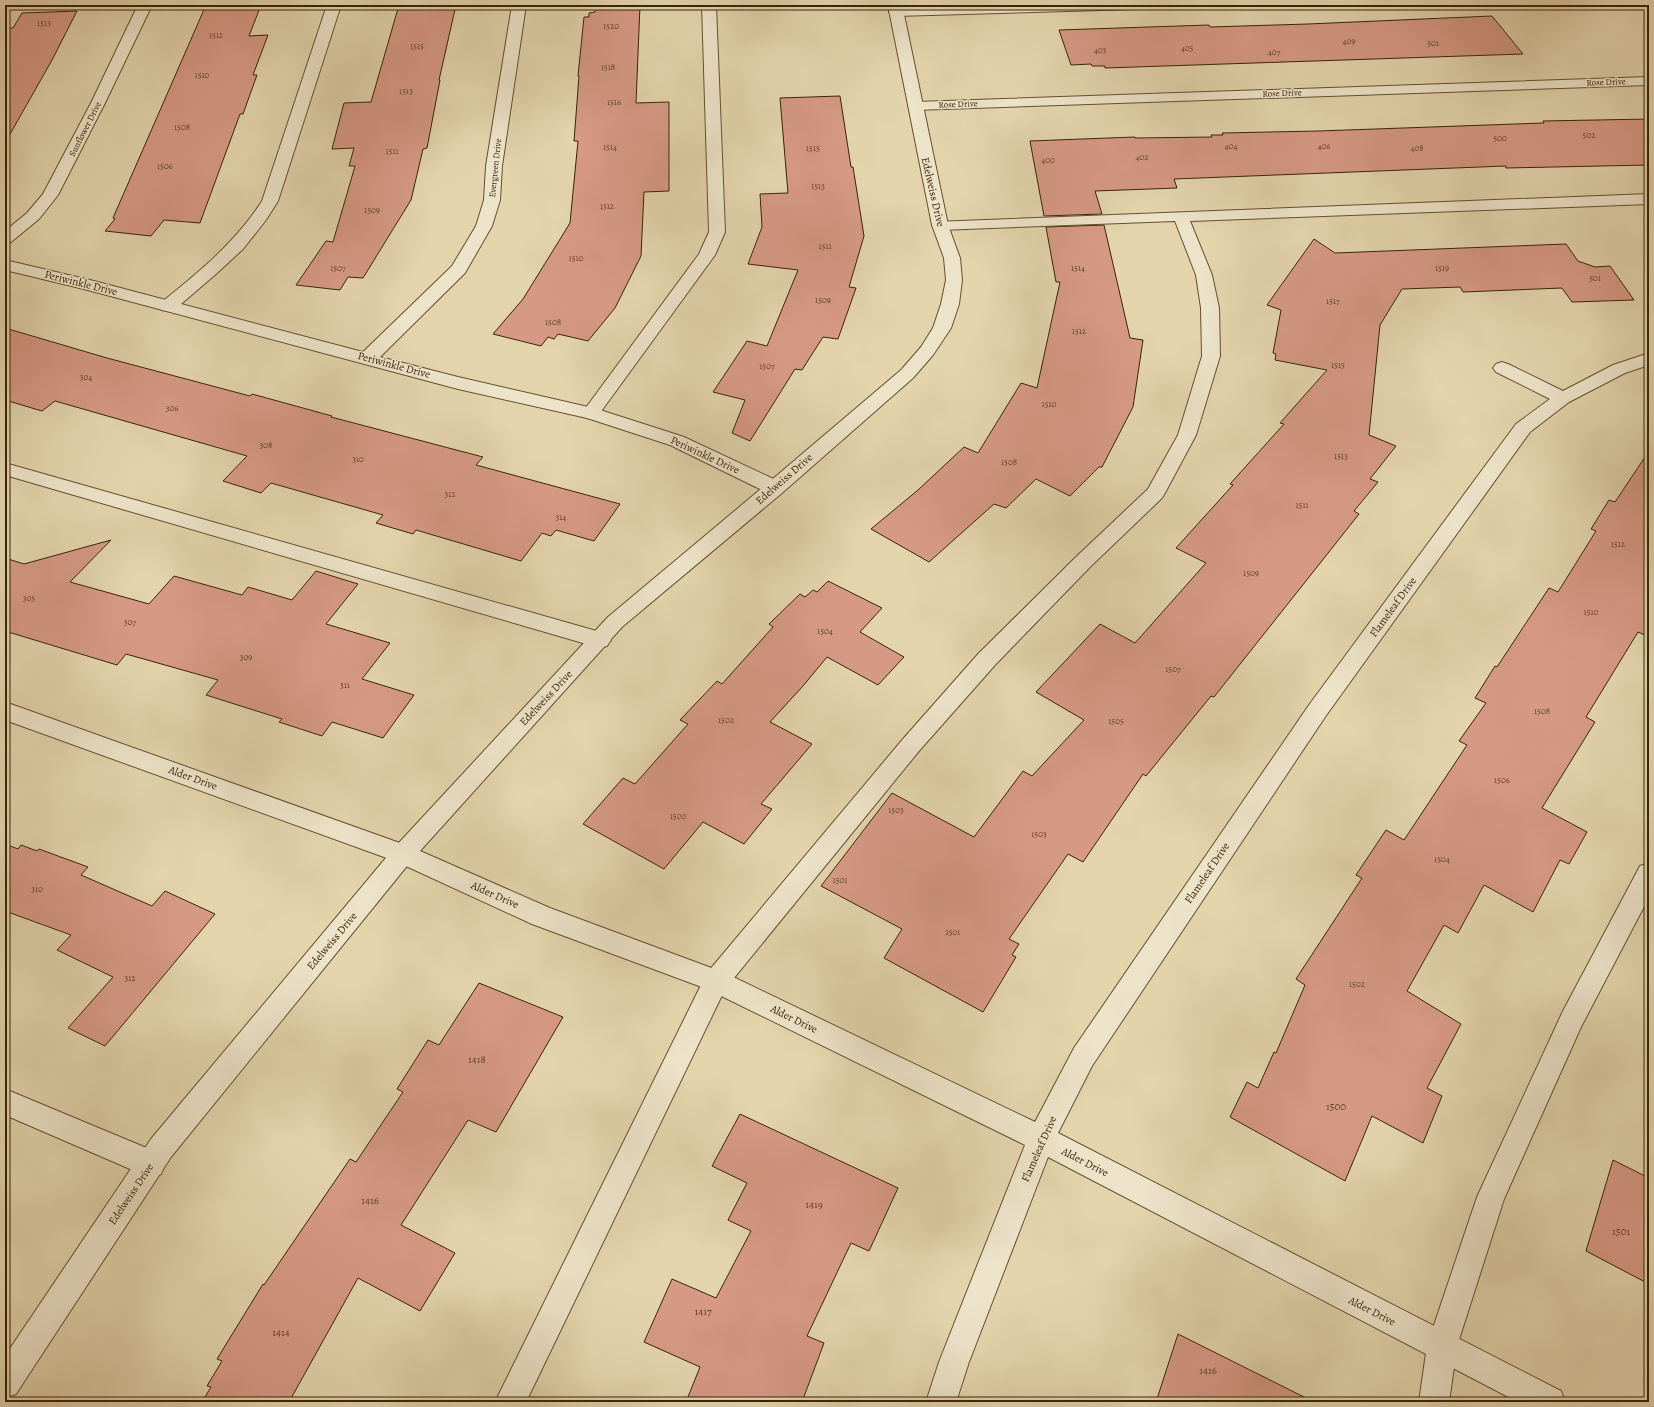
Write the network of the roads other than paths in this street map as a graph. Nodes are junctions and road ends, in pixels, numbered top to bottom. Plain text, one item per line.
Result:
1 (145, 5) edge
2 (334, 5) edge
3 (519, 5) edge
4 (709, 5) edge
5 (1137, 5) edge
6 (896, 9) edge
7 (1649, 81) edge
8 (915, 106) junction
9 (1649, 199) edge
10 (1181, 216) junction
11 (940, 225) junction
12 (5, 239) edge
13 (5, 265) edge
14 (168, 306) junction
15 (368, 358) junction
16 (1649, 359) edge
17 (1502, 368) dead end
18 (1563, 398) junction
19 (591, 413) junction
20 (5, 469) edge
21 (775, 488) junction
22 (600, 640) junction
23 (5, 711) edge
24 (403, 854) junction
25 (1649, 873) edge
26 (716, 981) junction
27 (5, 1102) edge
28 (1041, 1139) junction
29 (151, 1164) junction
30 (1442, 1346) junction
31 (5, 1383) edge
32 (510, 1402) edge
33 (941, 1402) edge
34 (1434, 1402) edge
35 (1550, 1402) edge

1 - 12 street, Sunflower Drive
2 - 14 street
3 - 15 street, Evergreen Drive
4 - 19 street
5 - 6 street
6 - 8 street, Edelweiss Drive
7 - 8 street, Rose Drive
8 - 11 street, Edelweiss Drive
9 - 10 street
10 - 11 street
10 - 26 street
11 - 21 street, Edelweiss Drive
13 - 14 street, Periwinkle Drive
14 - 15 street, Periwinkle Drive
15 - 19 street, Periwinkle Drive
16 - 18 street, Flameleaf Drive
17 - 18 street
18 - 28 street, Flameleaf Drive
19 - 21 street, Periwinkle Drive
20 - 22 street
21 - 22 street, Edelweiss Drive
22 - 24 street, Edelweiss Drive
23 - 24 street, Alder Drive
24 - 26 street, Alder Drive
24 - 29 street, Edelweiss Drive
25 - 30 street
26 - 28 street, Alder Drive
26 - 32 street
27 - 29 street
28 - 30 street, Alder Drive
28 - 33 street, Flameleaf Drive
29 - 31 street, Edelweiss Drive
30 - 34 street
30 - 35 street, Alder Drive

